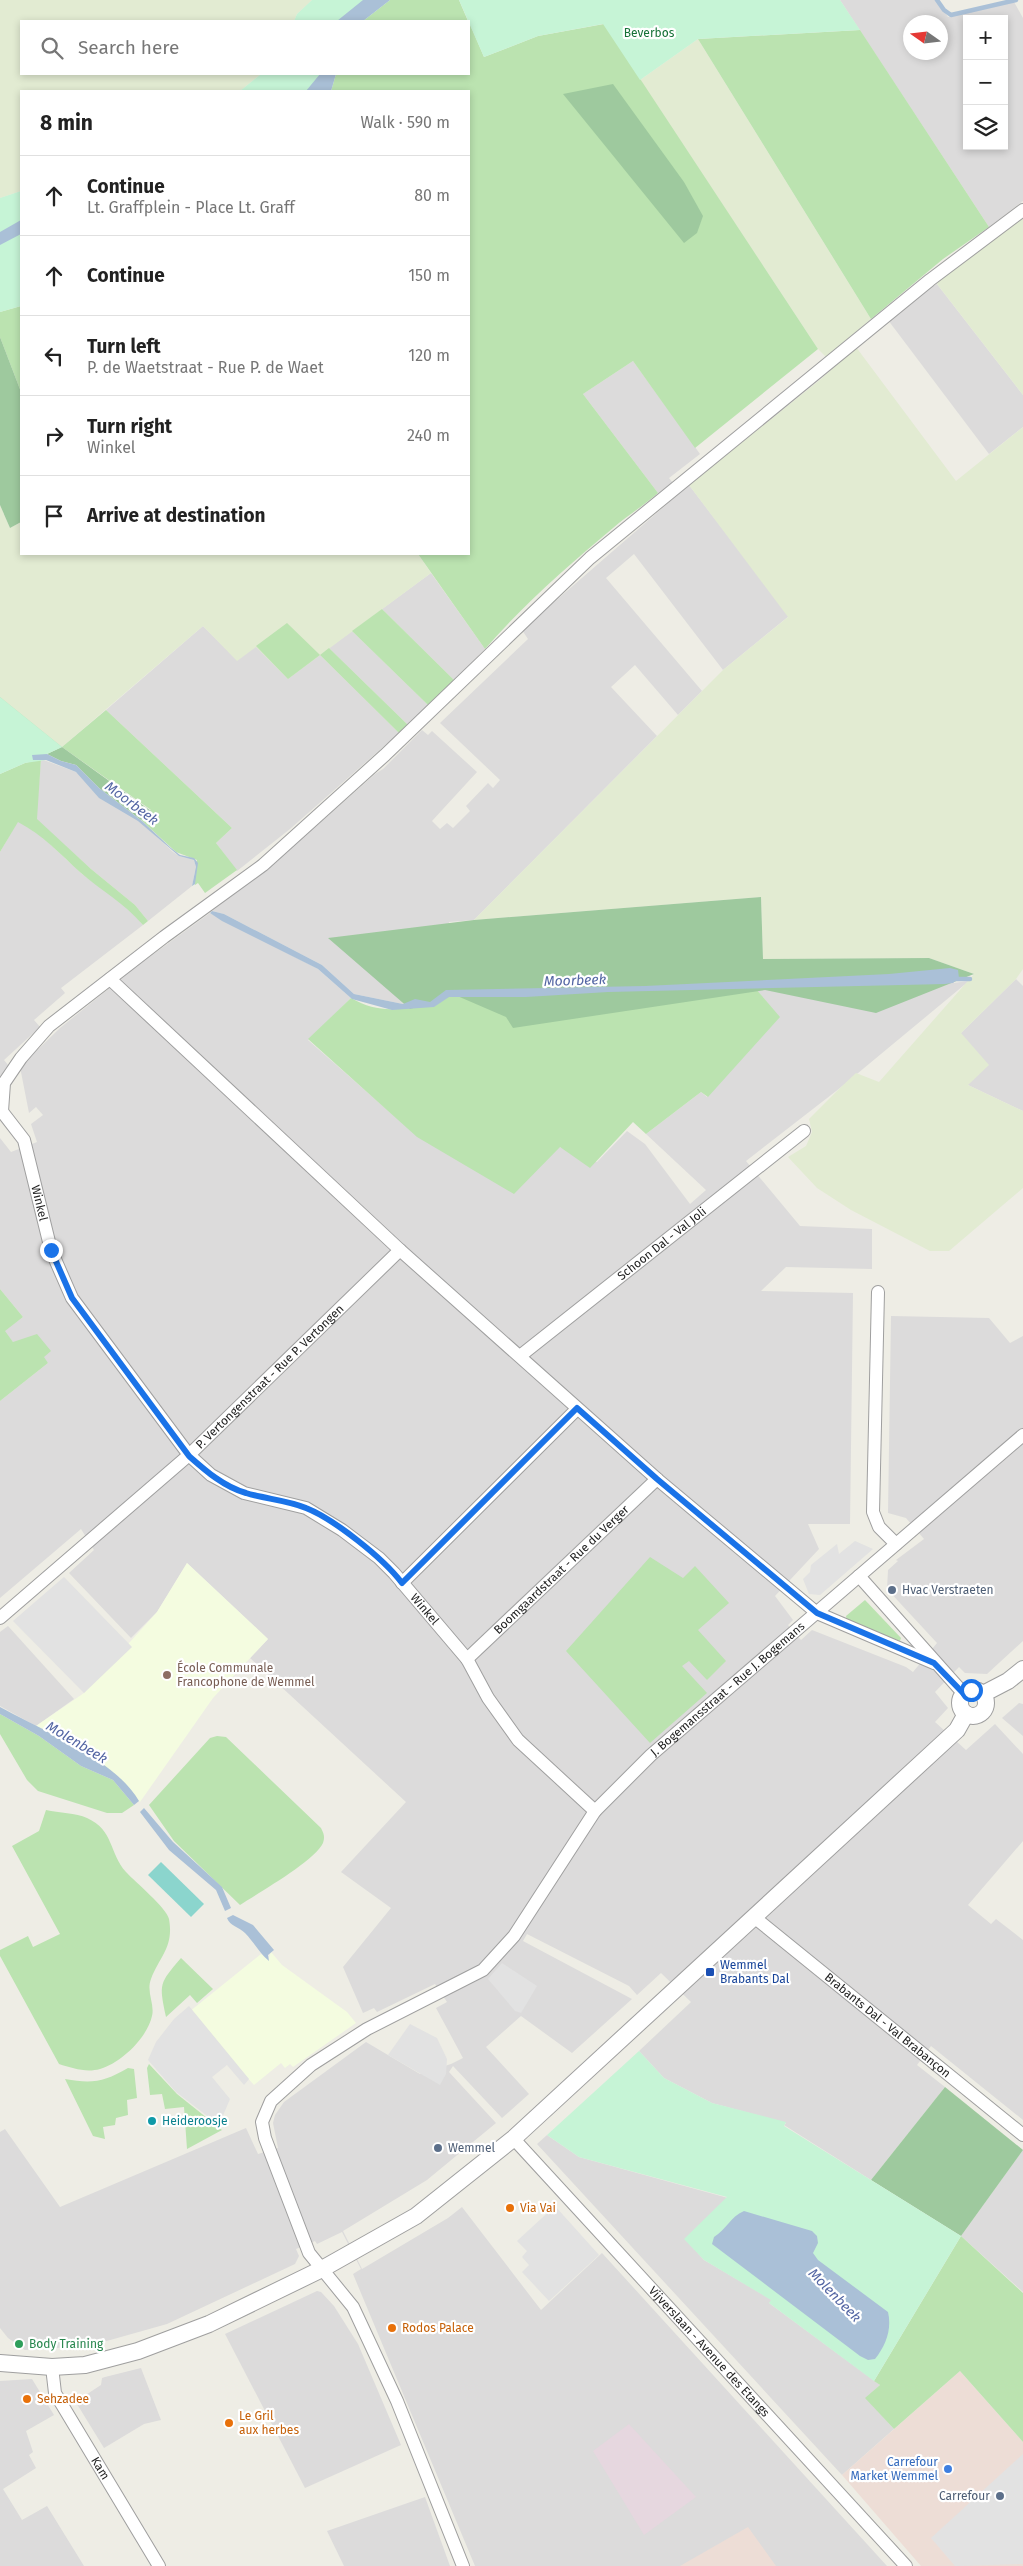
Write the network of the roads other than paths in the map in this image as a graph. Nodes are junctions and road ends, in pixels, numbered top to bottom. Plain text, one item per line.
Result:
1 (1023, 210) edge
2 (110, 979) junction
3 (1, 1111) edge
4 (804, 1131) dead end
5 (400, 1250) junction
6 (878, 1292) dead end
7 (520, 1356) junction
8 (577, 1408) junction
9 (1023, 1435) edge
10 (189, 1456) junction
11 (657, 1479) junction
12 (896, 1544) junction
13 (859, 1576) junction
14 (402, 1583) junction
15 (817, 1613) junction
16 (0, 1618) edge
17 (466, 1659) junction
18 (934, 1663) junction
19 (1023, 1669) edge
20 (1016, 1684) edge
21 (964, 1694) junction
22 (983, 1694) junction
23 (966, 1714) junction
24 (595, 1812) junction
25 (754, 1917) junction
26 (1023, 2135) edge
27 (513, 2138) junction
28 (322, 2269) junction
29 (0, 2363) edge
30 (52, 2367) junction
31 (159, 2566) edge
32 (464, 2566) edge
33 (906, 2566) edge

1 - 2 street
2 - 3 street
2 - 5 street
3 - 10 street, Winkel
4 - 7 street, Schoon Dal - Val Joli
5 - 7 street
5 - 10 street, P. Vertongenstraat - Rue P. Vertongen
6 - 12 street
7 - 8 street
8 - 11 street
8 - 14 street
9 - 12 street, J. Bogemansstraat - Rue J. Bogemans
10 - 14 street, Winkel
10 - 16 street, P. Vertongenstraat - Rue P. Vertongen
11 - 15 street
11 - 17 street, Boomgaardstraat - Rue du Verger
12 - 13 street, J. Bogemansstraat - Rue J. Bogemans
13 - 15 street, J. Bogemansstraat - Rue J. Bogemans
13 - 18 street
14 - 17 street, Winkel
15 - 18 street
15 - 24 street, J. Bogemansstraat - Rue J. Bogemans
17 - 24 street, Winkel
18 - 21 street
19 - 20 street
20 - 22 street
21 - 22 street
21 - 23 street
22 - 23 street
23 - 25 street
24 - 28 street, J. Bogemansstraat - Rue J. Bogemans
25 - 26 street, Brabants Dal - Val Brabançon
25 - 27 street
27 - 28 street
27 - 33 street, Vijverslaan - Avenue des Etangs
28 - 30 street
28 - 32 street, J. Bogemansstraat - Rue J. Bogemans
29 - 30 street
30 - 31 street, Kam

